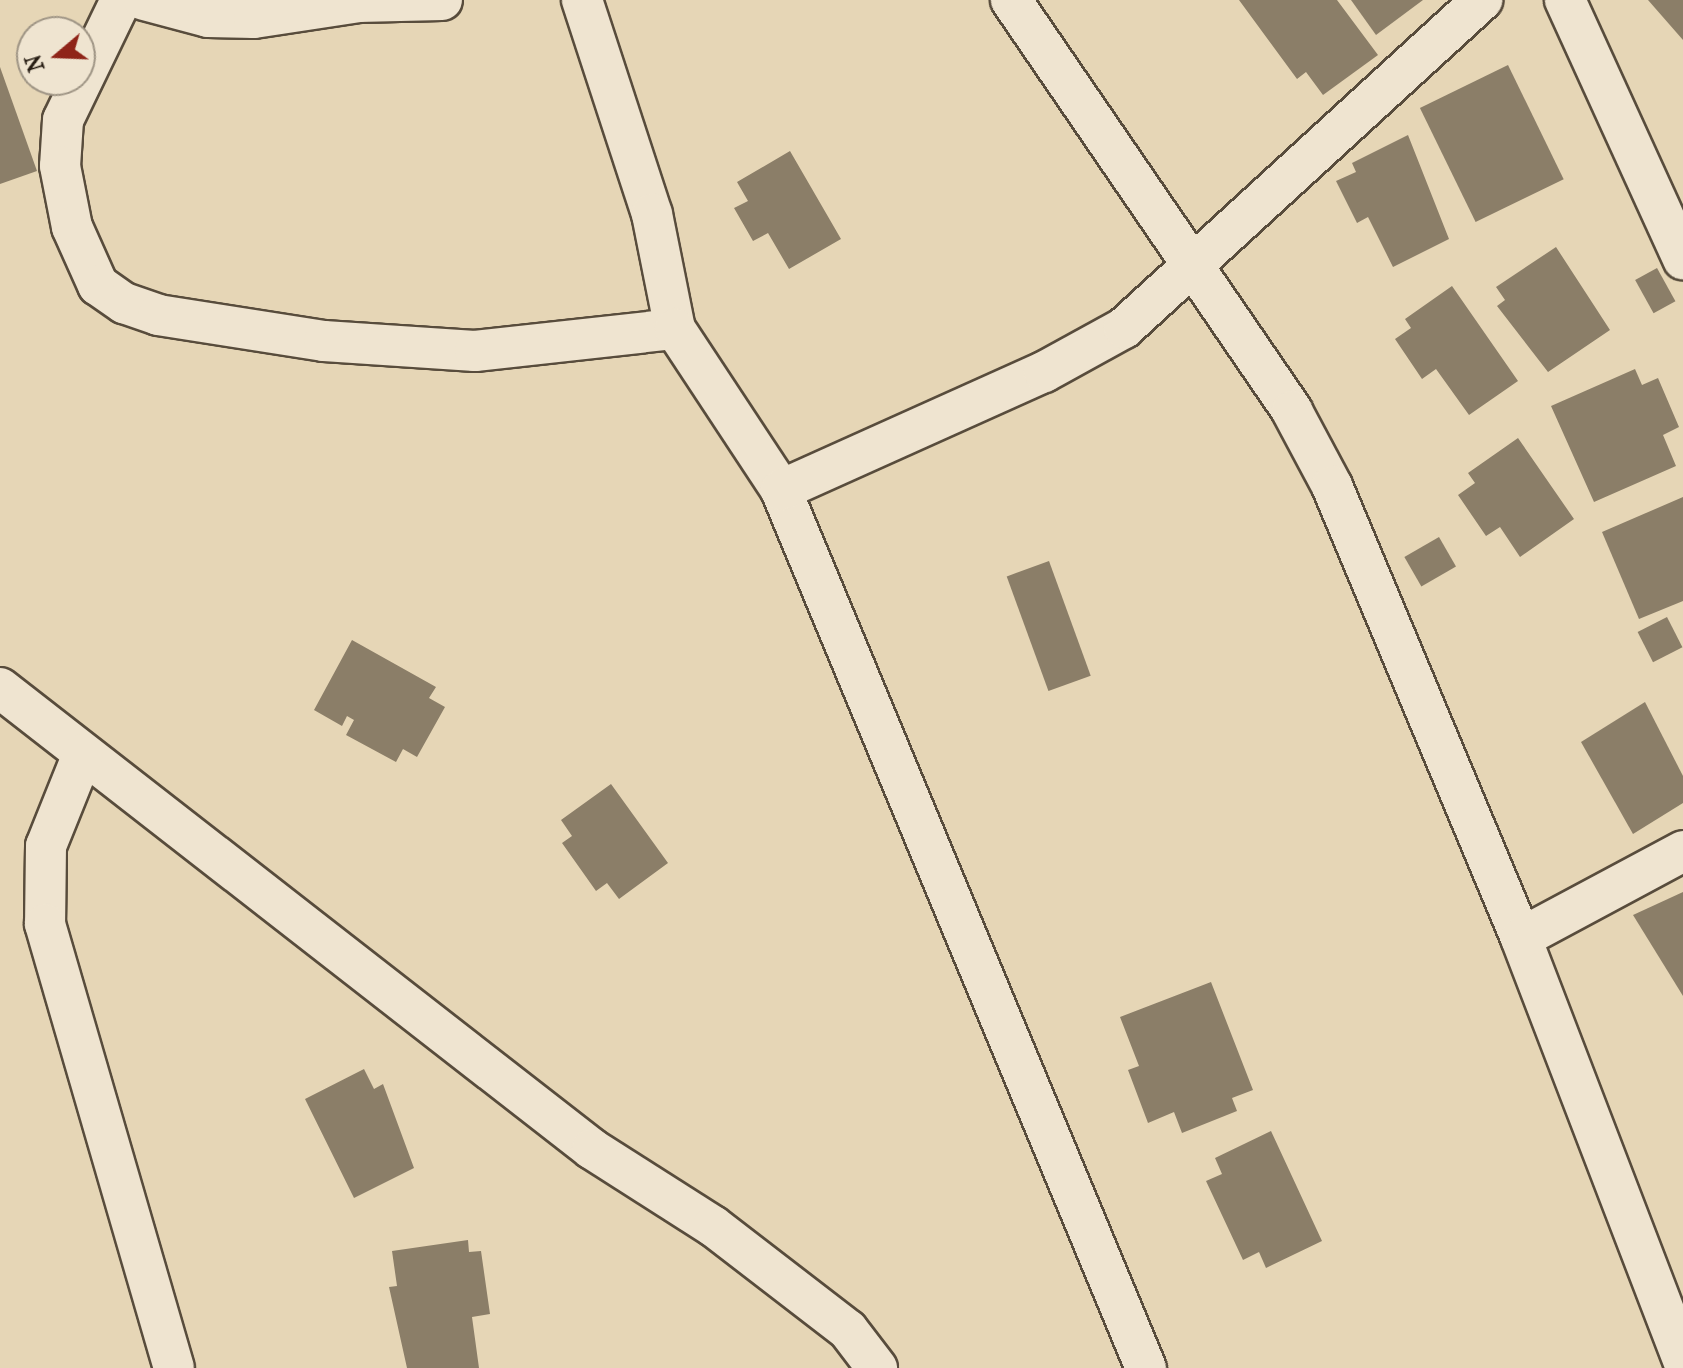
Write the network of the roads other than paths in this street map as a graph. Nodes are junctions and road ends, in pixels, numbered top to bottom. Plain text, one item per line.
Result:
1 (121, 0) edge
2 (144, 0) edge
3 (442, 0) edge
4 (582, 0) edge
5 (1011, 0) edge
6 (1482, 0) edge
7 (1565, 0) edge
8 (1683, 259) edge
9 (1192, 272) junction
10 (675, 329) junction
11 (781, 490) junction
12 (0, 688) edge
13 (83, 754) junction
14 (1683, 851) edge
15 (1521, 938) junction
16 (1677, 1359) edge
17 (174, 1368) edge
18 (877, 1368) edge
19 (1146, 1368) edge

1 - 10 street
2 - 3 street
4 - 10 street
5 - 9 street
6 - 9 street
7 - 8 street
9 - 11 street
9 - 15 street
10 - 11 street
11 - 19 street
12 - 13 street
13 - 17 street
13 - 18 street
14 - 15 street
15 - 16 street

